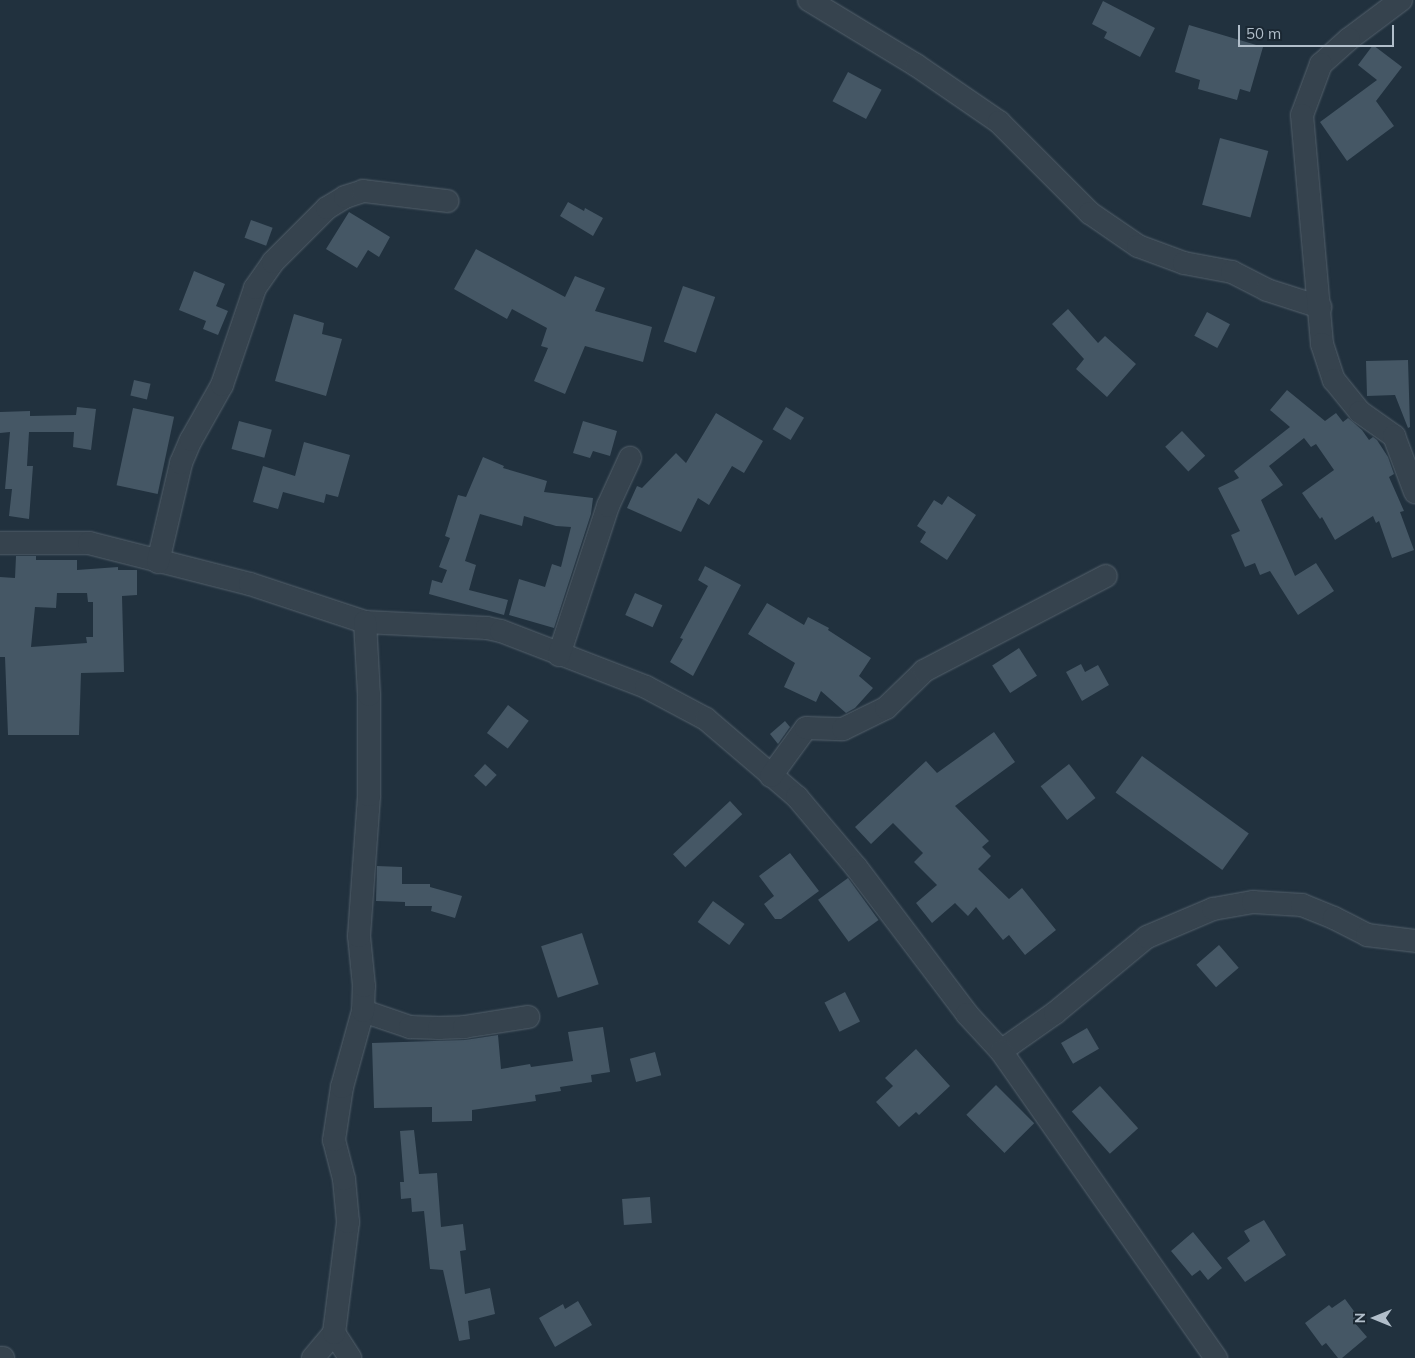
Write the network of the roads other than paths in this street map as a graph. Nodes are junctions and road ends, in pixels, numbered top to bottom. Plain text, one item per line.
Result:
1 (809, 0) edge
2 (1401, 0) edge
3 (447, 201) dead end
4 (1320, 307) junction
5 (630, 458) dead end
6 (1415, 492) edge
7 (0, 543) edge
8 (158, 562) junction
9 (1106, 576) dead end
10 (365, 622) junction
11 (559, 655) junction
12 (771, 776) junction
13 (1415, 941) edge
14 (363, 1010) junction
15 (528, 1017) dead end
16 (1001, 1050) junction
17 (334, 1333) junction
18 (313, 1358) edge
19 (350, 1358) edge
20 (1216, 1358) edge

1 - 4 street
2 - 4 street
3 - 8 street
4 - 6 street
5 - 11 street
7 - 8 street
8 - 10 street
9 - 12 street
10 - 11 street
10 - 14 street
11 - 12 street
12 - 16 street
13 - 16 street
14 - 15 street
14 - 17 street
16 - 20 street
17 - 18 street
17 - 19 street

